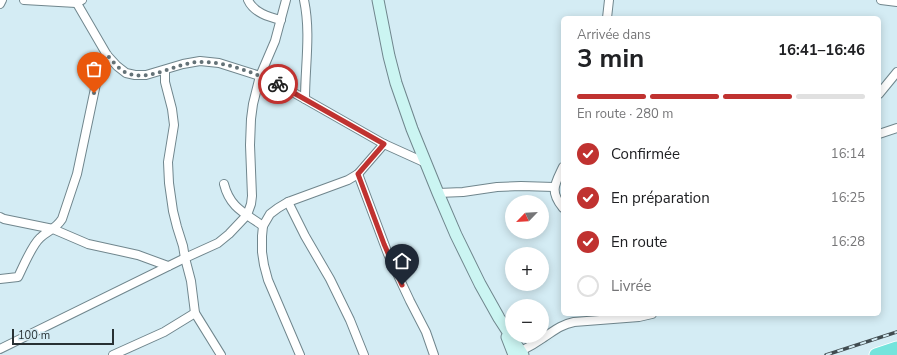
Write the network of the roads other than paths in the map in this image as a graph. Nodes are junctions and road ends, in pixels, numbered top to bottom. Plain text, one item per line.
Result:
1 (2, 0) edge
2 (24, 0) edge
3 (248, 0) edge
4 (286, 0) edge
5 (304, 0) edge
6 (378, 0) edge
7 (609, 0) edge
8 (881, 0) edge
9 (78, 1) edge
10 (897, 2) edge
11 (0, 4) edge
12 (607, 16) edge
13 (281, 20) junction
14 (107, 55) junction
15 (166, 70) junction
16 (897, 72) edge
17 (260, 76) junction
18 (881, 92) edge
19 (305, 99) junction
20 (897, 128) edge
21 (881, 133) edge
22 (384, 144) junction
23 (426, 162) junction
24 (561, 171) edge
25 (358, 174) junction
26 (224, 184) dead end
27 (554, 187) junction
28 (438, 193) junction
29 (288, 202) junction
30 (561, 205) edge
31 (247, 215) junction
32 (0, 217) edge
33 (263, 226) junction
34 (53, 229) junction
35 (185, 258) junction
36 (168, 266) junction
37 (0, 279) edge
38 (195, 313) junction
39 (643, 316) edge
40 (0, 348) edge
41 (897, 348) edge
42 (520, 354) edge
43 (880, 354) edge
44 (113, 355) edge
45 (221, 355) edge
46 (300, 355) edge
47 (364, 355) edge
48 (434, 355) edge

1 - 11 street
2 - 9 street
3 - 13 street
4 - 13 street
5 - 19 street
6 - 23 main road
7 - 12 street
8 - 10 street
9 - 14 street
13 - 17 street
14 - 15 street
14 - 34 street
15 - 17 street
15 - 35 street
16 - 18 street
17 - 19 street
17 - 31 street
19 - 22 street
20 - 21 street
22 - 23 street
22 - 25 street
23 - 28 main road
24 - 27 street
25 - 29 street
25 - 48 street
26 - 31 street
27 - 28 street
27 - 30 street
28 - 42 main road
29 - 33 street
29 - 47 street
31 - 33 street
31 - 35 street
32 - 34 street
33 - 46 street
34 - 36 street
34 - 37 street
35 - 36 street
35 - 38 street
36 - 40 street
38 - 44 street
38 - 45 street
39 - 42 street
41 - 43 highway

